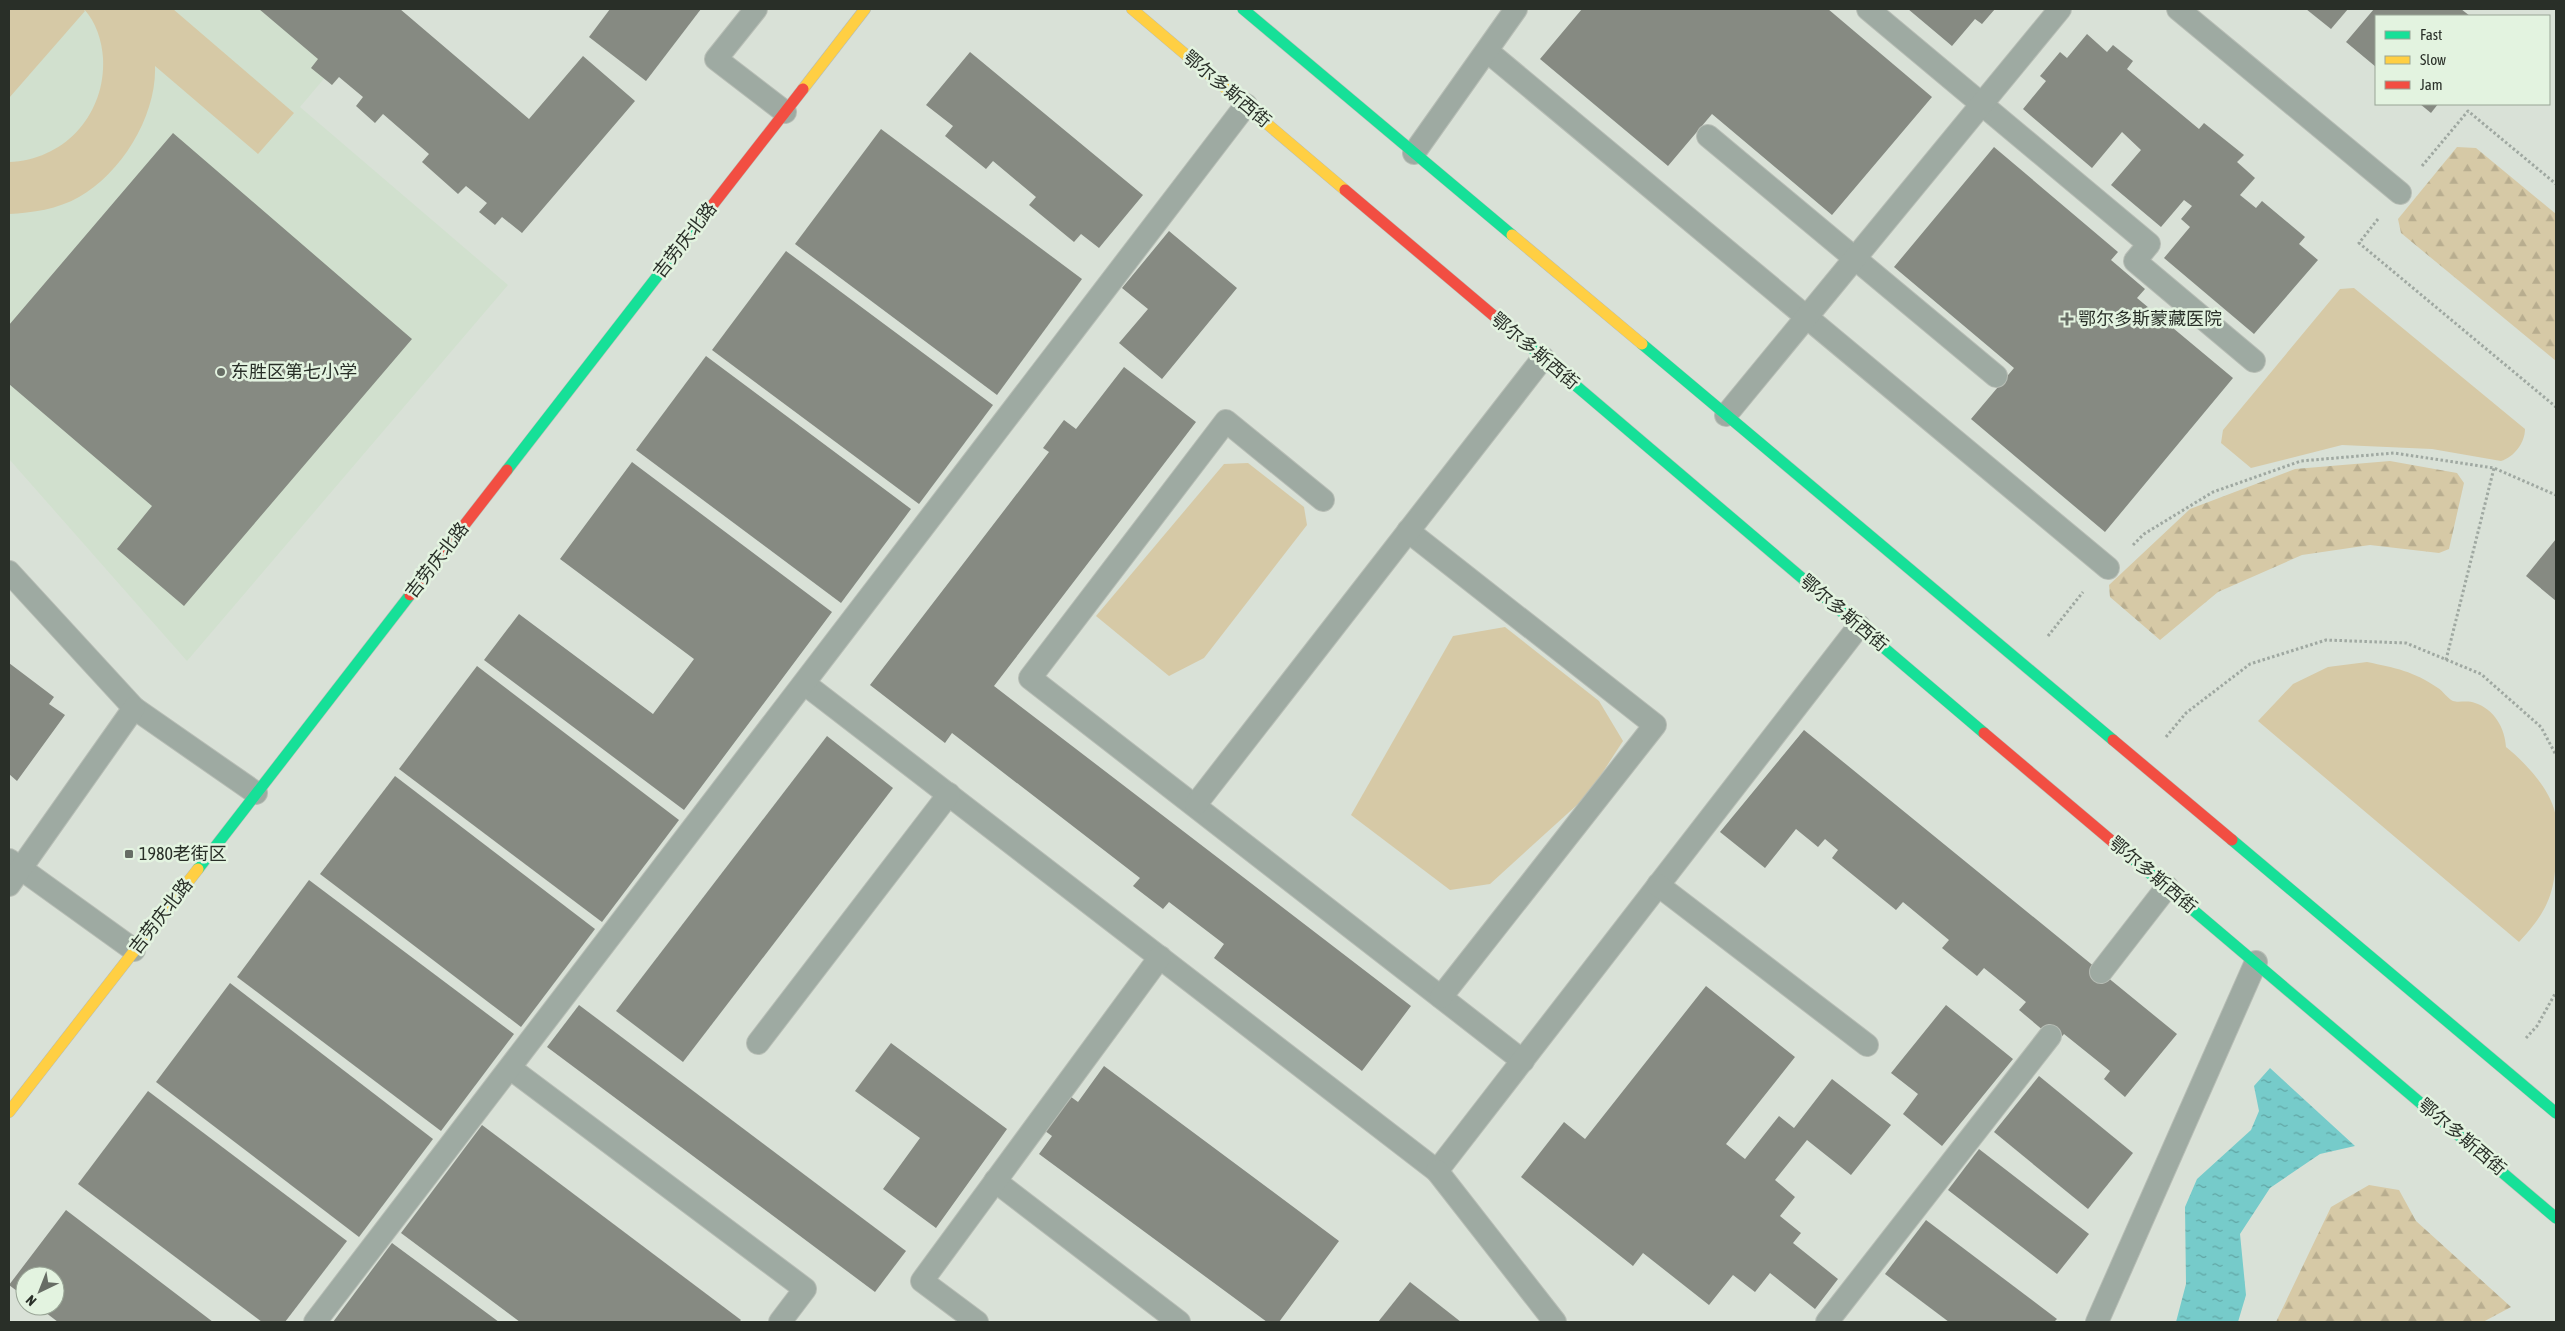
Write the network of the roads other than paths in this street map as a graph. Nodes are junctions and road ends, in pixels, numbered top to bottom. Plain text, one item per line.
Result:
1 (756, 9) edge
2 (865, 9) edge
3 (1132, 9) edge
4 (1243, 9) edge
5 (1868, 9) edge
6 (2060, 9) edge
7 (2178, 9) edge
8 (1513, 10) edge
9 (1487, 50) junction
10 (1982, 104) junction
11 (1246, 105) junction
12 (785, 112) junction
13 (1708, 136) dead end
14 (1414, 153) junction
15 (2400, 193) road end
16 (1855, 258) junction
17 (1806, 317) junction
18 (1543, 358) junction
19 (2254, 361) dead end
20 (1996, 376) dead end
21 (1726, 415) junction
22 (1323, 500) dead end
23 (1408, 531) junction
24 (2108, 568) road end
25 (9, 572) edge
26 (1859, 626) junction
27 (806, 684) junction
28 (134, 708) junction
29 (256, 793) junction
30 (949, 794) junction
31 (1196, 804) junction
32 (13, 871) edge
33 (1658, 885) junction
34 (2168, 887) junction
35 (134, 950) junction
36 (1160, 957) junction
37 (2256, 962) junction
38 (2101, 972) dead end
39 (1441, 997) junction
40 (2050, 1036) dead end
41 (758, 1043) dead end
42 (1867, 1045) dead end
43 (1522, 1061) junction
44 (510, 1068) junction
45 (9, 1112) edge
46 (2556, 1113) edge
47 (1438, 1171) junction
48 (995, 1181) junction
49 (2556, 1218) edge
50 (315, 1322) edge
51 (780, 1322) edge
52 (977, 1322) edge
53 (1179, 1322) edge
54 (1555, 1322) edge
55 (1827, 1322) edge
56 (2097, 1322) edge

1 - 12 lane
2 - 12 main road, 吉劳庆北路
3 - 11 main road, 鄂尔多斯西街
4 - 14 main road
5 - 10 lane
6 - 10 lane
7 - 15 lane
8 - 9 lane
9 - 14 lane
9 - 17 lane
10 - 16 lane
10 - 19 lane
11 - 18 main road, 鄂尔多斯西街
11 - 27 lane
12 - 29 main road, 吉劳庆北路
13 - 16 lane
14 - 21 main road
16 - 17 lane
16 - 20 lane
17 - 21 lane
17 - 24 lane
18 - 23 lane
18 - 26 main road, 鄂尔多斯西街
21 - 46 main road
22 - 31 lane
23 - 31 lane
23 - 39 lane
25 - 28 lane
26 - 33 lane
26 - 34 main road, 鄂尔多斯西街
27 - 30 lane
27 - 44 lane
28 - 29 lane
28 - 32 lane
29 - 35 main road, 吉劳庆北路
30 - 36 lane
30 - 41 lane
31 - 39 lane
32 - 35 lane
33 - 42 lane
33 - 43 lane
34 - 37 main road, 鄂尔多斯西街
34 - 38 lane
35 - 45 main road, 吉劳庆北路
36 - 47 lane
36 - 48 lane
37 - 49 main road, 鄂尔多斯西街
37 - 56 lane
39 - 43 lane
40 - 55 lane
43 - 47 lane
44 - 50 lane
44 - 51 lane
47 - 54 lane
48 - 52 lane
48 - 53 lane

